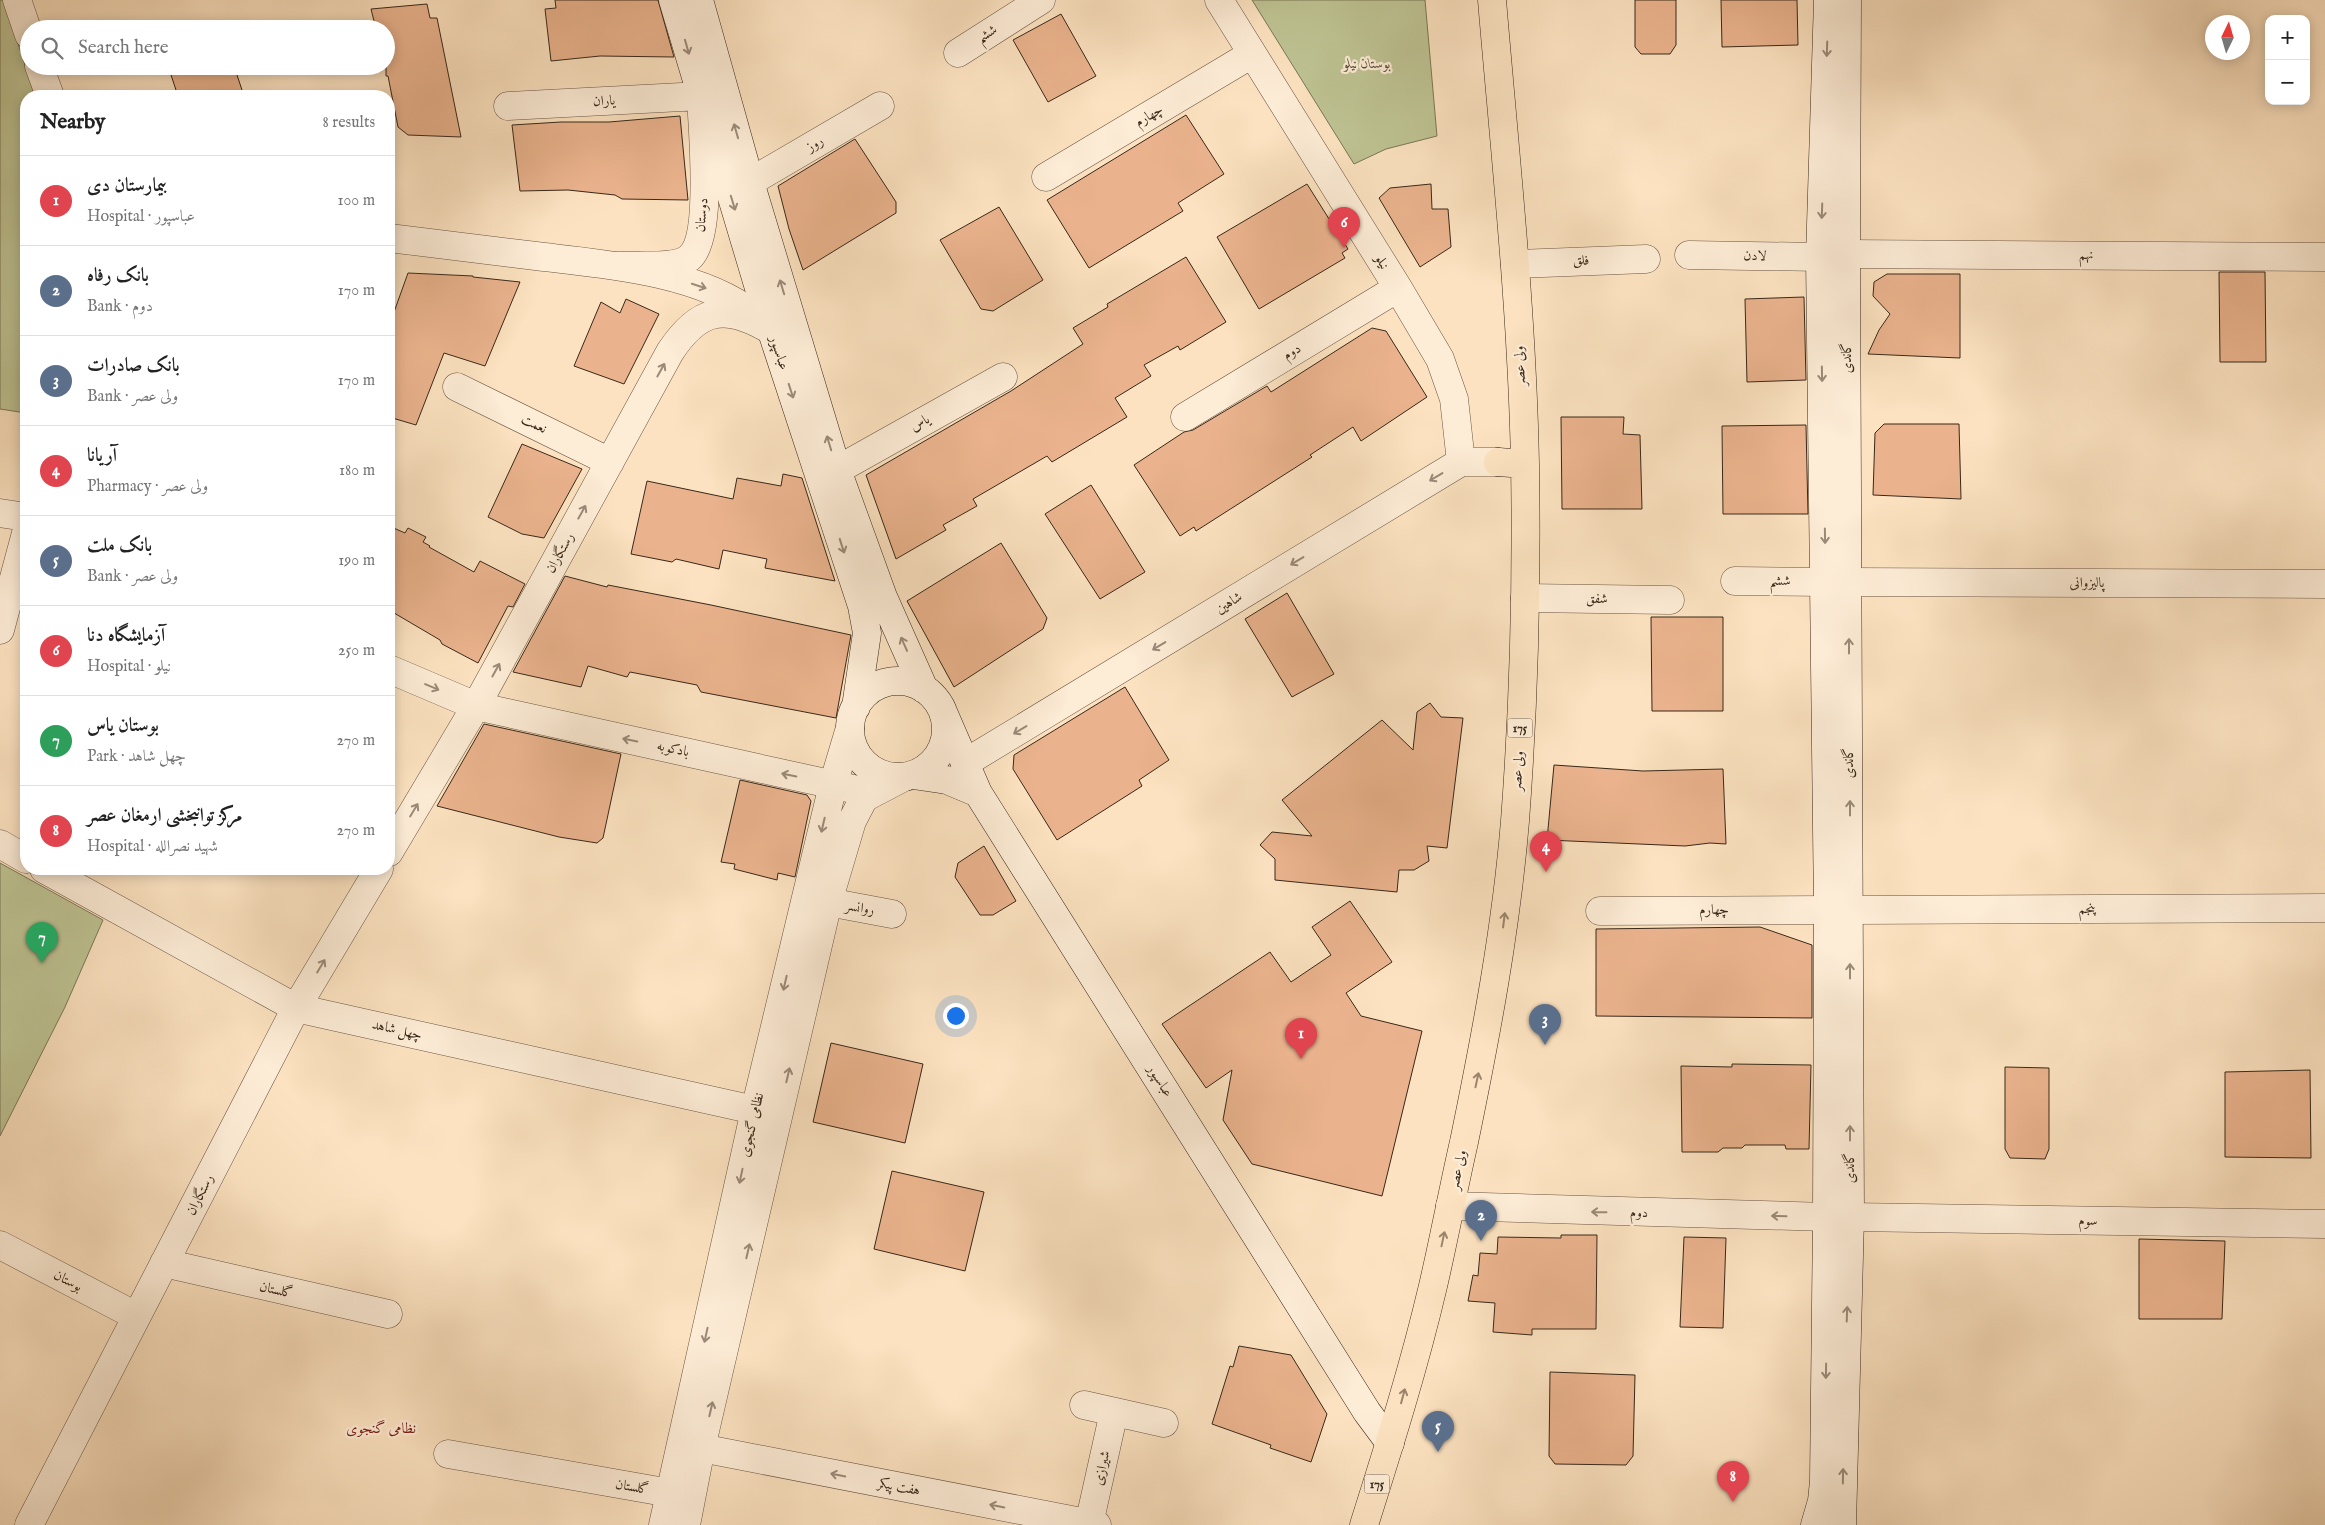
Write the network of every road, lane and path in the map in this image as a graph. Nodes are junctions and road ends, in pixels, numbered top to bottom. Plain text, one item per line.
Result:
1 (17, 0) edge
2 (674, 0) edge
3 (699, 0) edge
4 (1041, 0) edge
5 (1219, 0) edge
6 (1492, 0) edge
7 (1828, 0) edge
8 (1848, 0) edge
9 (24, 20) edge
10 (958, 53) dead end
11 (1252, 54) junction
12 (42, 75) edge
13 (48, 90) edge
14 (713, 93) junction
15 (508, 106) dead end
16 (880, 106) dead end
17 (1046, 177) dead end
18 (750, 182) junction
19 (395, 239) edge
20 (1689, 255) dead end
21 (1833, 256) junction
22 (2325, 257) edge
23 (1646, 259) dead end
24 (1515, 264) junction
25 (617, 266) junction
26 (1398, 288) junction
27 (770, 331) junction
28 (1003, 377) dead end
29 (457, 387) dead end
30 (1186, 417) dead end
31 (610, 462) junction
32 (1461, 462) junction
33 (1498, 462) joint
34 (1525, 464) junction
35 (838, 470) junction
36 (0, 513) edge
37 (20, 517) edge
38 (20, 555) edge
39 (1735, 581) dead end
40 (1837, 582) junction
41 (2325, 584) edge
42 (1525, 598) junction
43 (1670, 600) dead end
44 (0, 630) edge
45 (395, 672) edge
46 (924, 688) junction
47 (476, 706) junction
48 (943, 712) junction
49 (853, 718) junction
50 (966, 763) junction
51 (908, 776) junction
52 (833, 784) junction
53 (871, 793) junction
54 (978, 793) junction
55 (395, 842) edge
56 (0, 844) edge
57 (20, 856) edge
58 (55, 875) edge
59 (375, 875) edge
60 (828, 902) junction
61 (2325, 908) edge
62 (1600, 910) dead end
63 (1839, 910) junction
64 (892, 914) dead end
65 (296, 1008) junction
66 (767, 1113) junction
67 (1450, 1206) junction
68 (1839, 1217) junction
69 (2325, 1224) edge
70 (0, 1245) edge
71 (164, 1263) junction
72 (388, 1314) dead end
73 (136, 1316) junction
74 (1084, 1405) dead end
75 (1114, 1412) junction
76 (1164, 1423) dead end
77 (1390, 1443) junction
78 (691, 1447) junction
79 (448, 1454) dead end
80 (681, 1496) junction
81 (1093, 1524) edge
82 (1827, 1524) edge
83 (29, 1525) edge
84 (663, 1525) edge
85 (686, 1525) edge
86 (1364, 1525) edge

1 - 9 street
2 -> 14 street, عباسپور
3 - 14 street, عباسپور
4 - 10 street, ششم
5 - 11 street, نیلو
6 - 24 main road, ولی عصر / 175
7 -> 21 street, گاندی
8 - 21 street, گاندی
11 - 17 street, چهارم
11 - 26 street, نیلو
12 - 13 street
14 - 15 street, یاران
18 -> 14 street, عباسپور
14 - 25 street, دوستان
14 -> 27 street, عباسپور
16 - 18 street, روز
35 -> 18 street, عباسپور
19 - 25 street, دوستان
20 - 21 street, لادن
21 - 22 street, نهم
21 - 40 street, گاندی
23 - 24 street, فلق
24 - 34 main road, ولی عصر / 175
25 -> 27 street, دوستان
26 - 30 street, دوم
26 - 32 street, نیلو
31 -> 27 street, رستگاران
27 -> 49 street, عباسپور
28 - 35 street, یاس
29 - 31 street, نعمت
47 -> 31 street, رستگاران
32 - 33 street
32 -> 50 street, شاهین
33 - 34 main road
34 - 42 main road, ولی عصر / 175
46 -> 35 street, عباسپور
36 - 37 street
38 - 44 street
39 - 40 street, ششم
40 - 41 street, پالیزوانی
40 - 63 street, گاندی
42 - 43 street, شفق
67 -> 42 main road, ولی عصر / 175
45 -> 47 street, بادکوبه
46 - 48 street
46 - 49 street
52 -> 47 street, بادکوبه
55 -> 47 street, رستگاران
48 - 50 street, عباسپور
48 - 51 street
49 - 51 street
49 - 52 street, نظامی گنجوی
50 - 54 street, عباسپور
51 - 53 street, نظامی گنجوی
51 - 54 street
52 - 53 street, بادکوبه
52 -> 66 street, نظامی گنجوی
53 - 60 street, نظامی گنجوی
54 - 77 street, عباسپور
56 - 57 street
58 - 65 street, چهل شاهد
65 -> 59 street, رستگاران
60 - 64 street, روانسر
66 -> 60 street, نظامی گنجوی
61 - 63 street, پنجم
62 - 63 street, چهارم
63 - 68 street, گاندی
65 - 66 street, چهل شاهد
65 - 71 street, رستگاران
66 - 78 street, نظامی گنجوی
68 -> 67 street, دوم
77 -> 67 main road, ولی عصر / 175
68 - 69 street, سوم
68 - 82 street, گاندی
70 - 73 street, بوستان
71 - 72 street, گلستان
71 - 73 street, رستگاران
73 - 83 street, رستگاران
74 - 75 street
75 - 76 street
75 - 81 street, شیرازی
77 - 86 main road, ولی عصر / 175
78 - 80 street, نظامی گنجوی
81 -> 78 street, هفت پیکر
79 - 80 street, گلستان
80 - 84 street, نظامی گنجوی
80 - 85 street, نظامی گنجوی

